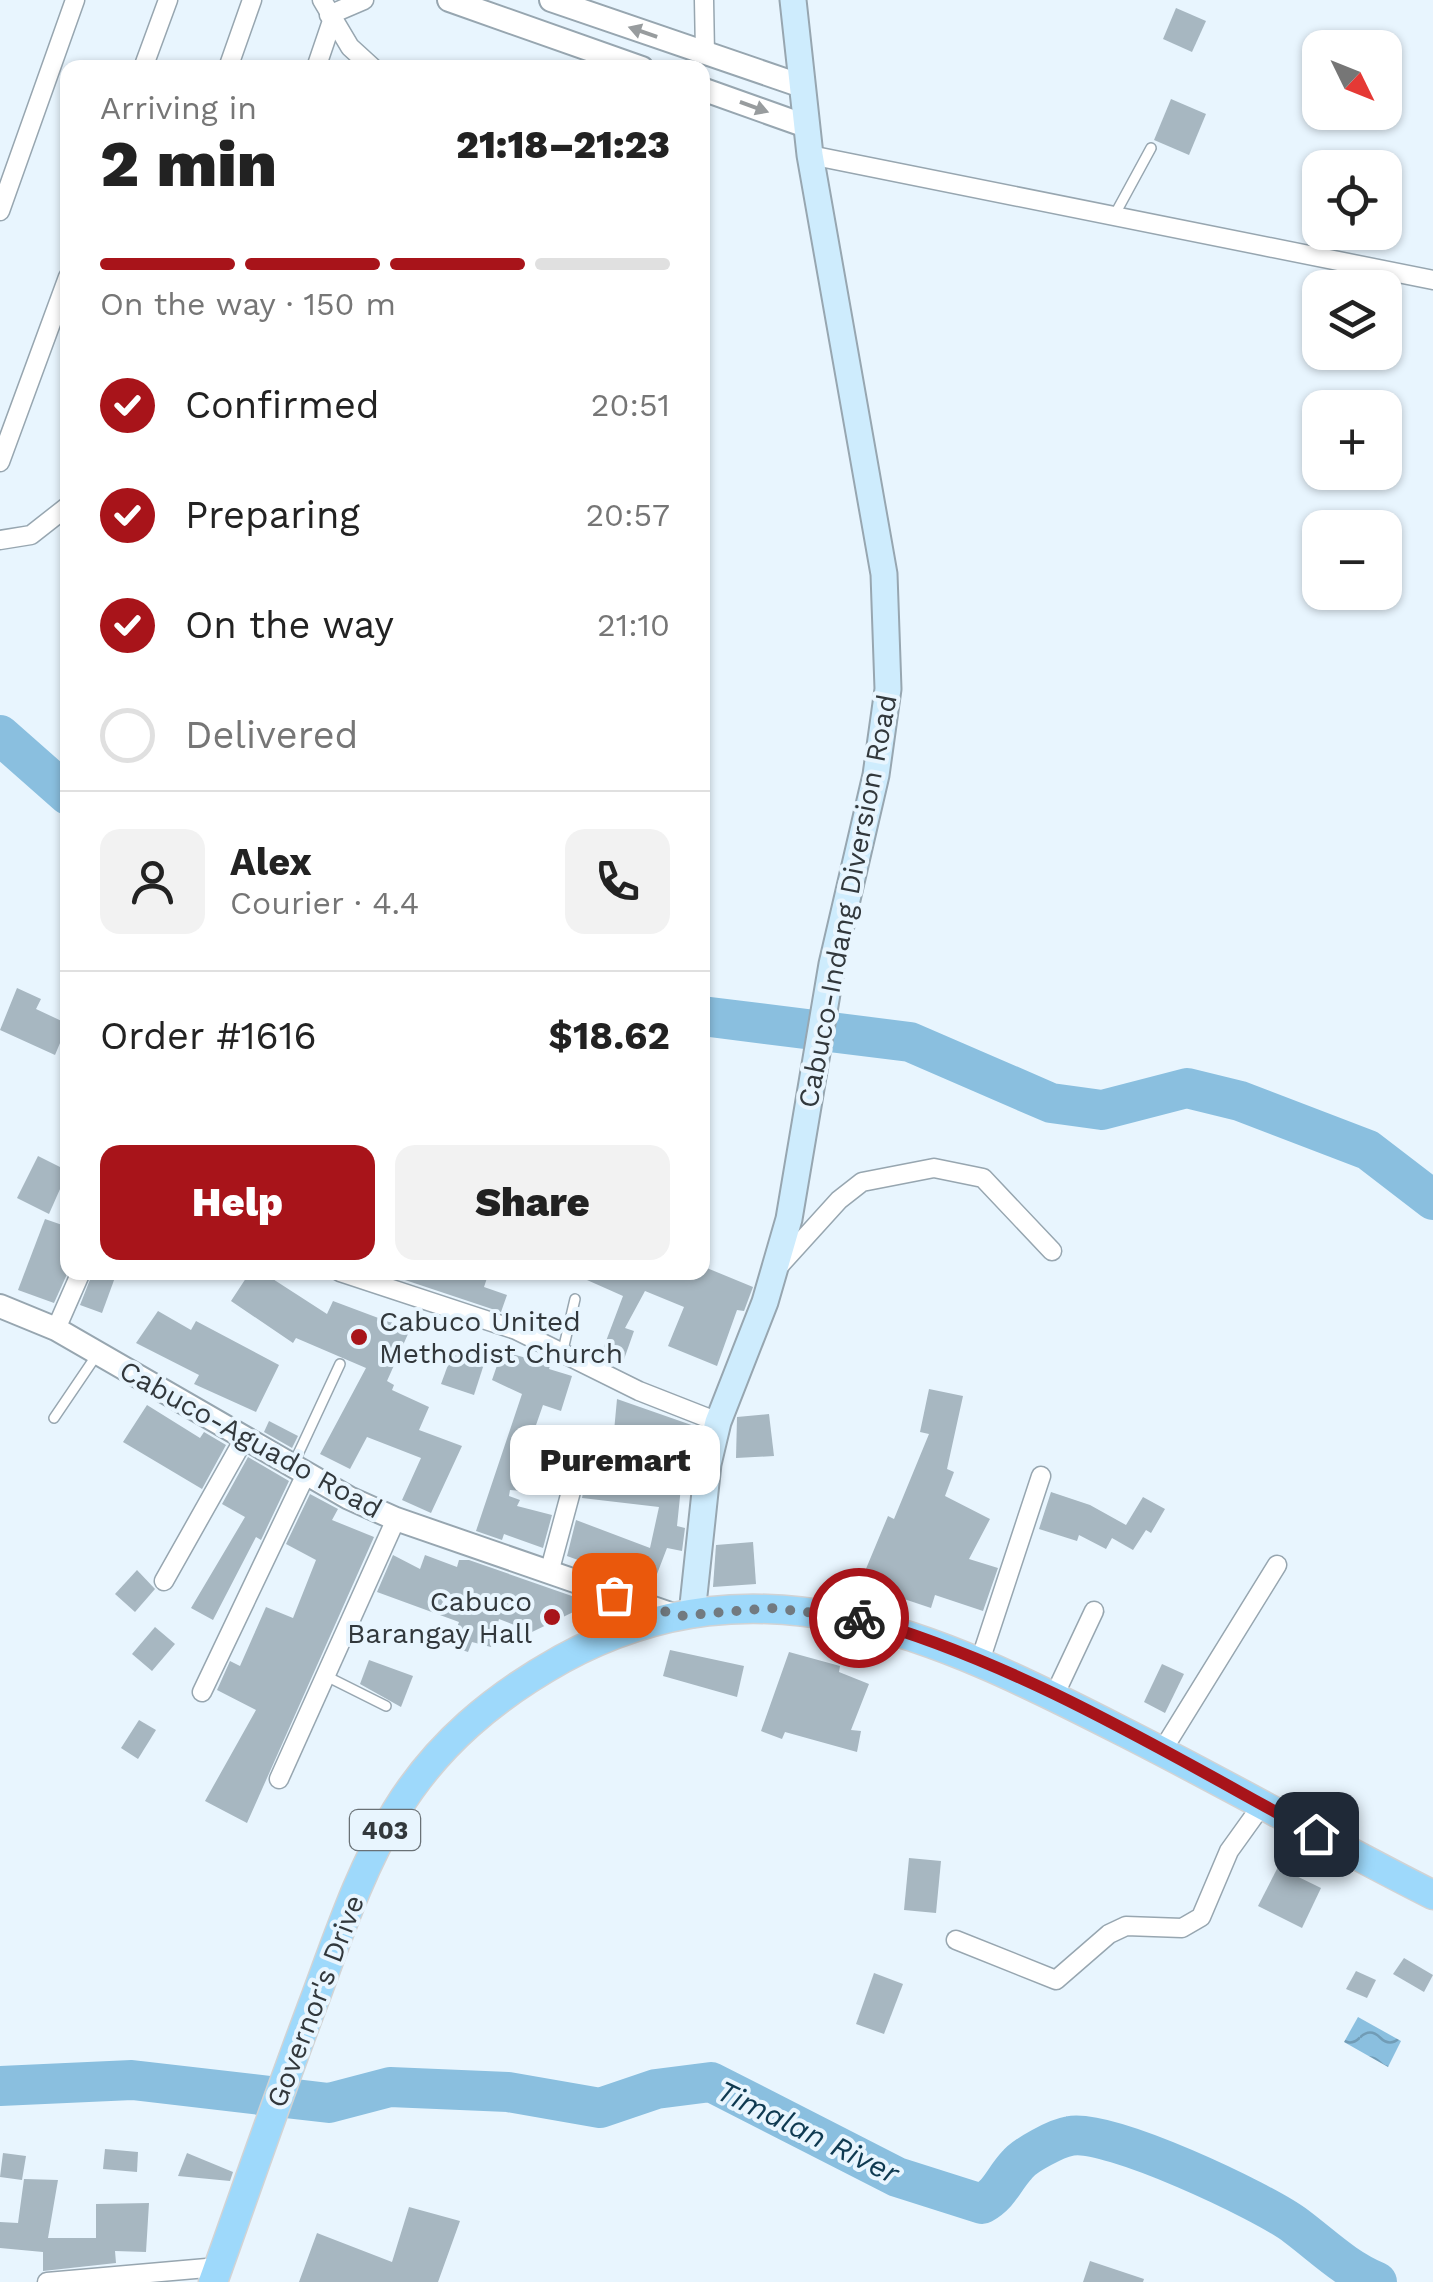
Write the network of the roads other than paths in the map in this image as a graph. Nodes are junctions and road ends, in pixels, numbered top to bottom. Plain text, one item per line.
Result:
1 (74, 0) edge
2 (168, 0) edge
3 (252, 0) edge
4 (364, 0) edge
5 (449, 0) edge
6 (551, 0) edge
7 (704, 0) edge
8 (793, 0) edge
9 (327, 12) edge
10 (705, 53) junction
11 (147, 60) edge
12 (231, 60) edge
13 (318, 60) edge
14 (364, 60) edge
15 (619, 60) edge
16 (802, 86) junction
17 (710, 92) edge
18 (806, 126) junction
19 (1151, 148) dead end
20 (810, 155) junction
21 (0, 211) edge
22 (1114, 216) junction
23 (1433, 280) edge
24 (60, 298) edge
25 (0, 462) edge
26 (60, 512) edge
27 (0, 540) edge
28 (1052, 1251) dead end
29 (776, 1269) junction
30 (77, 1280) edge
31 (363, 1280) edge
32 (575, 1298) dead end
33 (0, 1306) edge
34 (56, 1329) junction
35 (563, 1350) junction
36 (98, 1354) junction
37 (340, 1364) dead end
38 (54, 1418) dead end
39 (718, 1422) junction
40 (244, 1440) junction
41 (298, 1472) junction
42 (1040, 1476) dead end
43 (573, 1484) dead end
44 (396, 1519) junction
45 (1276, 1565) dead end
46 (549, 1573) junction
47 (164, 1582) dead end
48 (1094, 1611) dead end
49 (686, 1615) junction
50 (980, 1661) junction
51 (326, 1675) junction
52 (202, 1692) dead end
53 (1054, 1696) junction
54 (386, 1706) dead end
55 (1162, 1751) junction
56 (279, 1779) dead end
57 (1262, 1804) junction
58 (1433, 1896) edge
59 (956, 1940) dead end
60 (216, 2274) edge
61 (47, 2282) edge

1 - 21 street
2 - 11 street
3 - 12 street
4 - 9 street
5 - 15 street
10 -> 6 street
7 - 10 street
8 - 16 main road, Cabuco-Indang Diversion Road
9 - 13 street
9 - 14 street
10 - 16 street
16 - 18 main road, Cabuco-Indang Diversion Road
17 -> 18 street
18 - 20 main road, Cabuco-Indang Diversion Road
19 - 22 lane
20 - 22 street
20 - 29 main road, Cabuco-Indang Diversion Road
22 - 23 street
24 - 25 street
26 - 27 street
28 - 29 street
29 - 39 main road, Cabuco-Indang Diversion Road
30 - 34 street
31 - 35 street
32 - 35 lane
33 - 34 street, Cabuco-Aguado Road
34 - 36 street, Cabuco-Aguado Road
35 - 39 street
36 - 38 lane
36 - 40 street, Cabuco-Aguado Road
37 - 41 lane
39 - 49 main road, Cabuco-Indang Diversion Road
40 - 41 street, Cabuco-Aguado Road
40 - 47 street
41 - 44 street, Cabuco-Aguado Road
41 - 52 street
42 - 50 street
43 - 46 street
44 - 46 street, Cabuco-Aguado Road
44 - 51 street
45 - 55 street
46 - 49 street, Cabuco-Aguado Road
48 - 53 street
49 - 50 main road, Governor's Drive / 403
49 - 60 main road, Governor's Drive / 403
50 - 53 main road, Governor's Drive / 403
51 - 54 lane
51 - 56 street
53 - 55 main road, Governor's Drive / 403
55 - 57 main road, Governor's Drive / 403
57 - 58 main road, Governor's Drive / 403
57 - 59 street
60 - 61 street

